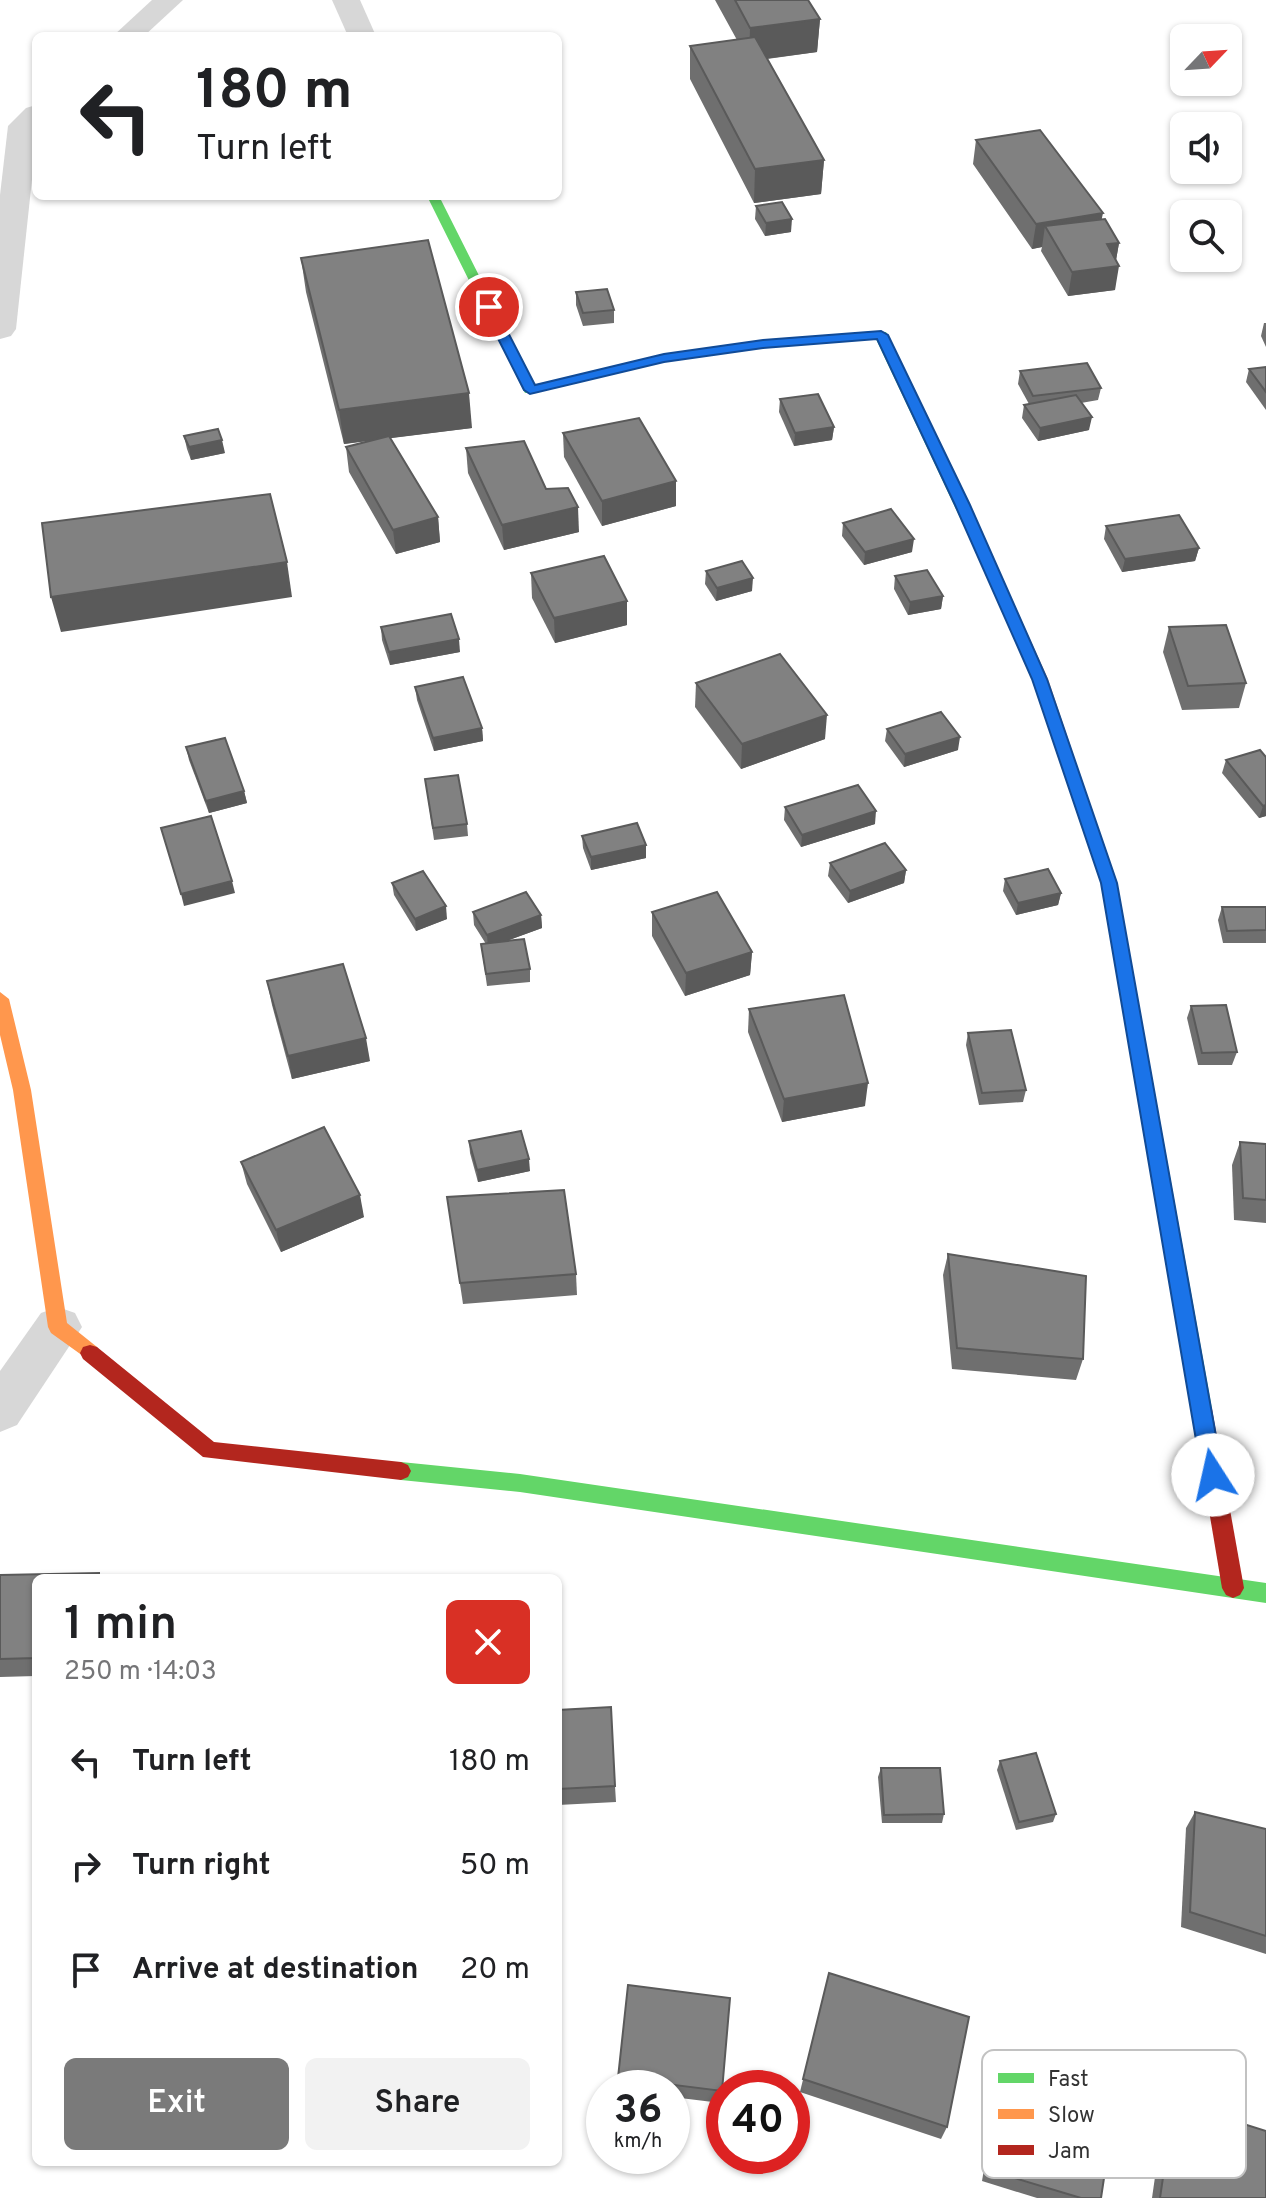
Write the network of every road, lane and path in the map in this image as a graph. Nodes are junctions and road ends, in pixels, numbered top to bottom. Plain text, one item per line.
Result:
1 (169, 0) edge
2 (346, 0) edge
3 (132, 32) edge
4 (360, 32) edge
5 (32, 118) edge
6 (435, 200) edge
7 (0, 329) edge
8 (0, 999) edge
9 (58, 1327) junction
10 (0, 1410) edge
11 (1233, 1588) junction
12 (1266, 1593) edge

1 - 3 street
2 - 4 street
5 - 7 street
6 - 11 street
8 - 9 street
9 - 10 street
9 - 11 street
11 - 12 street

